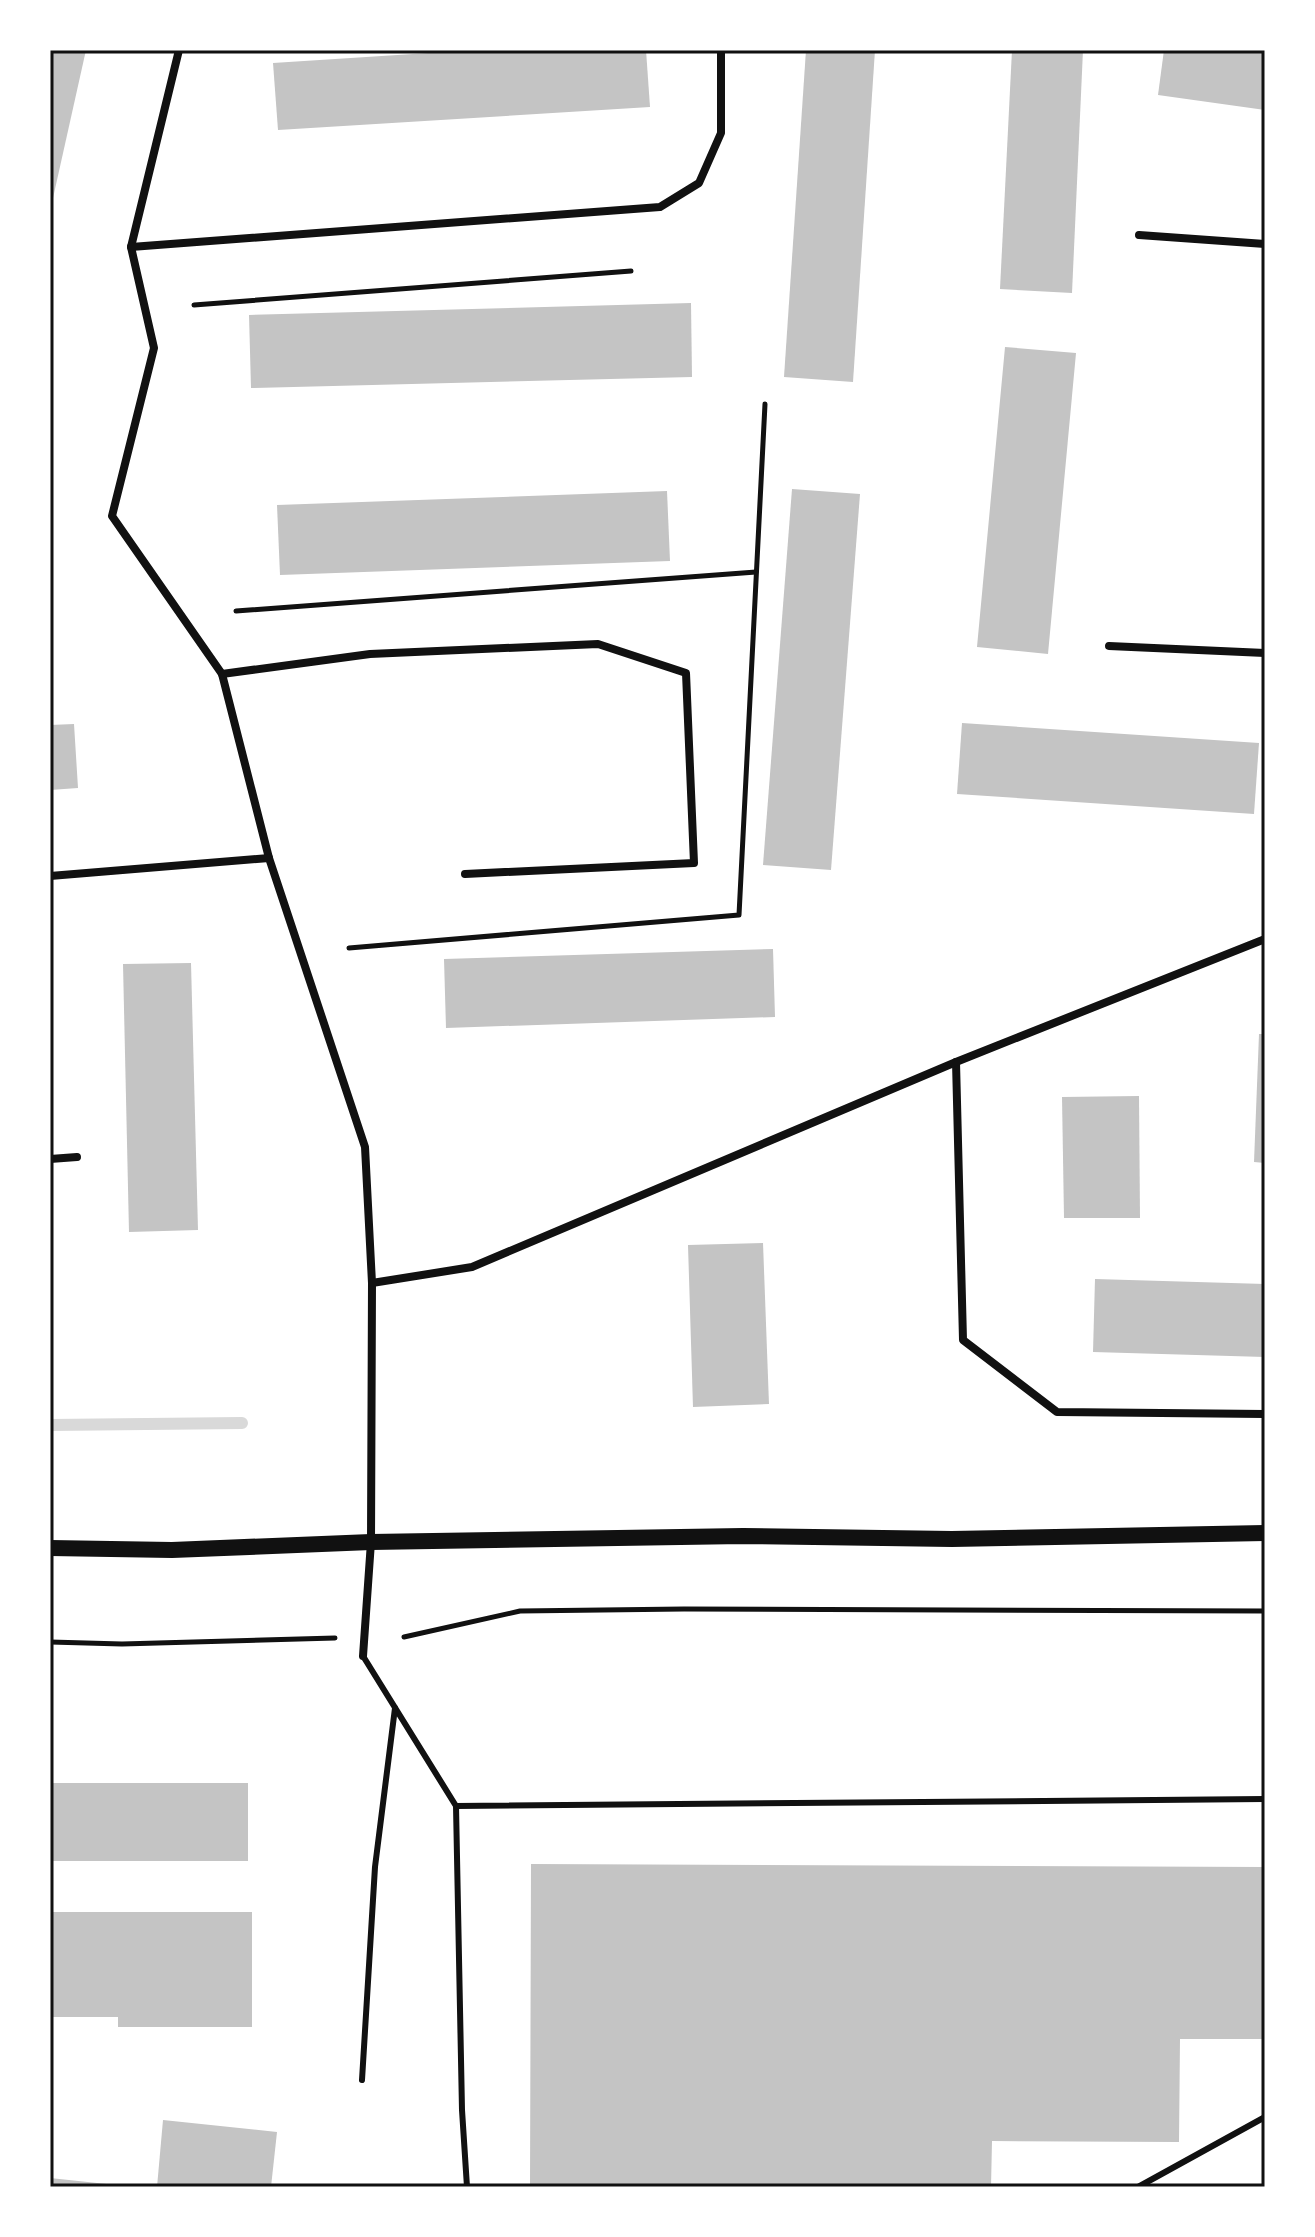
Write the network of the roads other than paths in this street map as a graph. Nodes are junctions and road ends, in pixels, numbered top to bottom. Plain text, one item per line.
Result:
1 (179, 50) edge
2 (721, 50) edge
3 (1139, 235) dead end
4 (1265, 244) edge
5 (131, 247) junction
6 (1109, 646) dead end
7 (1265, 653) edge
8 (222, 674) junction
9 (269, 858) junction
10 (465, 874) dead end
11 (50, 876) edge
12 (1265, 939) edge
13 (956, 1062) junction
14 (77, 1157) dead end
15 (50, 1159) edge
16 (372, 1283) junction
17 (1265, 1414) edge
18 (1265, 1533) edge
19 (371, 1542) junction
20 (50, 1548) edge
21 (363, 1656) joint
22 (395, 1708) junction
23 (1265, 1799) edge
24 (456, 1806) junction
25 (362, 2080) dead end
26 (1265, 2117) edge
27 (467, 2187) edge
28 (1138, 2187) edge

1 - 5 street
2 - 5 street
3 - 4 street
5 - 8 street
6 - 7 street
8 - 9 street
8 - 10 street
9 - 11 street
9 - 16 street
12 - 13 street
13 - 16 street
13 - 17 street
14 - 15 street
16 - 19 street
18 - 19 main road
19 - 20 main road
19 - 21 street
21 - 22 lane
22 - 24 lane
22 - 25 lane
23 - 24 lane
24 - 27 lane
26 - 28 lane

